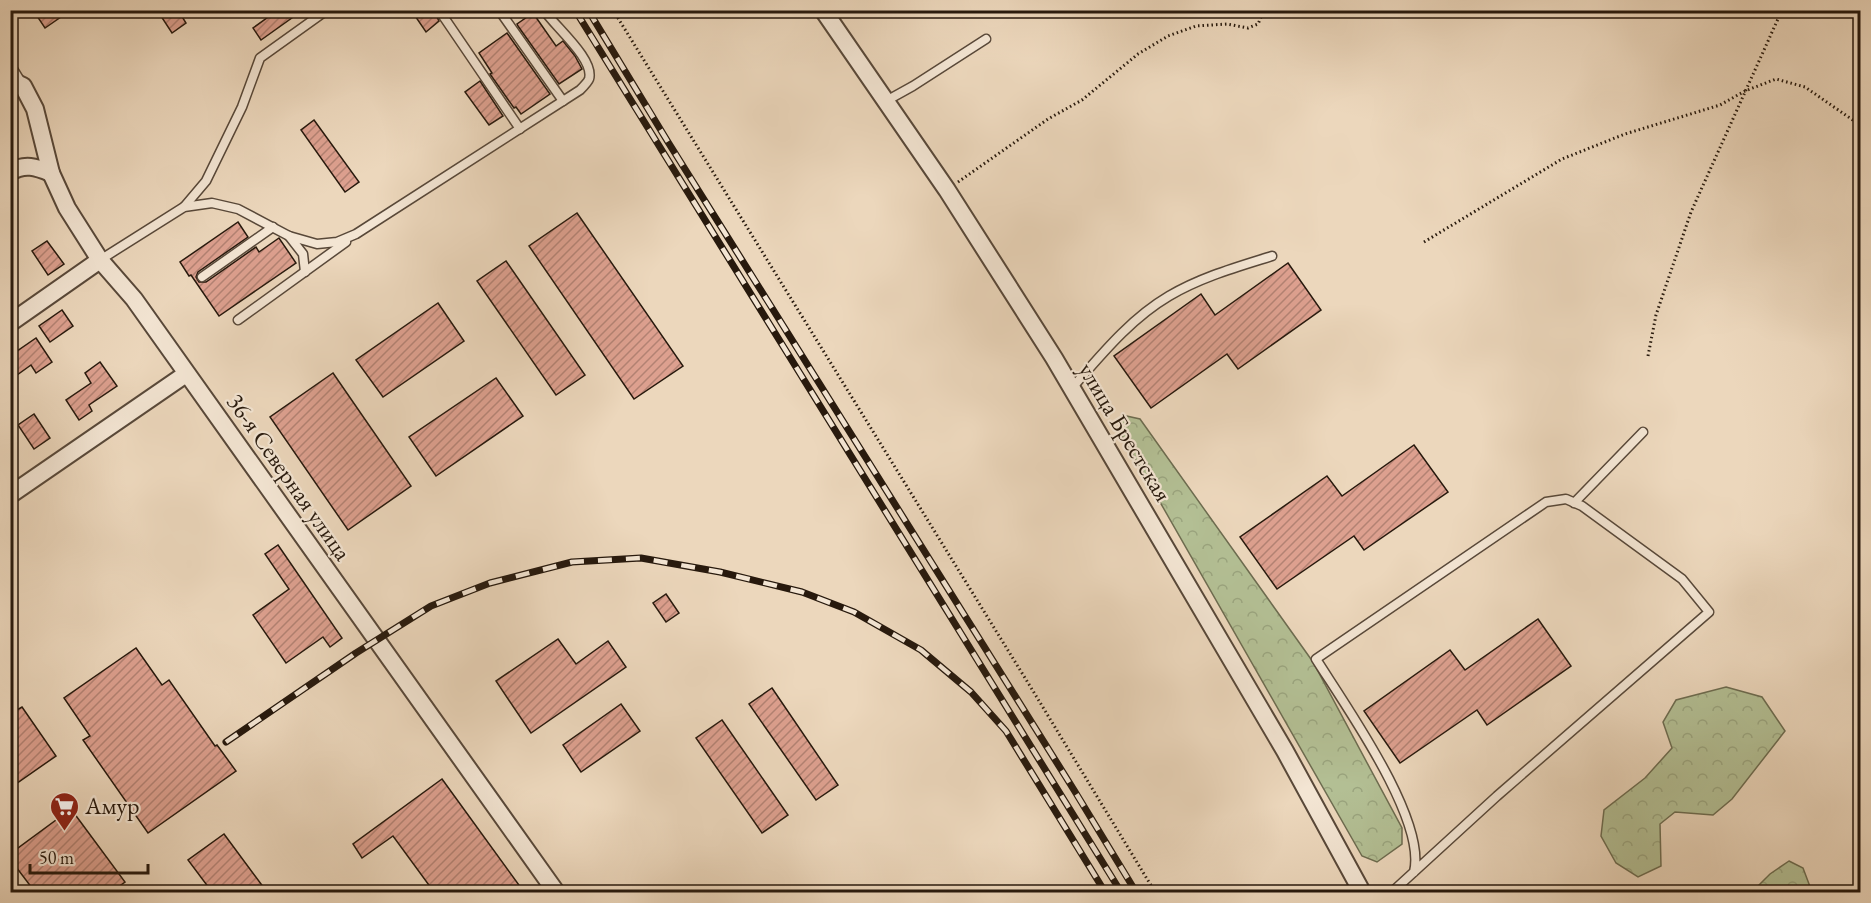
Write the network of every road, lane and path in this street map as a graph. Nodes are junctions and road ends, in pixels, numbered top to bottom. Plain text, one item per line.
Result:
1 (327, 10) edge
2 (439, 10) edge
3 (499, 10) edge
4 (544, 10) edge
5 (613, 10) edge
6 (823, 10) edge
7 (1262, 10) edge
8 (1782, 10) edge
9 (986, 39) dead end
10 (10, 64) edge
11 (17, 83) edge
12 (1745, 91) junction
13 (563, 101) junction
14 (886, 101) junction
15 (1860, 125) edge
16 (520, 129) junction
17 (10, 172) edge
18 (51, 173) junction
19 (947, 190) junction
20 (184, 207) junction
21 (273, 227) junction
22 (356, 234) junction
23 (289, 236) junction
24 (1424, 242) dead end
25 (1272, 256) dead end
26 (100, 260) junction
27 (305, 272) junction
28 (202, 277) dead end
29 (238, 320) dead end
30 (10, 323) edge
31 (1648, 356) dead end
32 (186, 374) junction
33 (1071, 388) junction
34 (1643, 432) dead end
35 (10, 495) edge
36 (1574, 503) junction
37 (1414, 873) junction
38 (556, 892) edge
39 (1155, 892) edge
40 (1362, 892) edge
41 (1392, 892) edge

1 - 20 lane
2 - 16 lane
3 - 13 lane
4 - 13 lane
5 - 39 path
6 - 14 street, улица Брестская
7 - 19 path
8 - 12 path
9 - 14 lane
10 - 11 lane
11 - 18 street, 36-я Северная улица
12 - 15 path
12 - 24 path
12 - 31 path
13 - 16 lane
14 - 19 street, улица Брестская
16 - 22 lane
17 - 18 street
18 - 26 street, 36-я Северная улица
19 - 33 street, улица Брестская
20 - 21 lane
20 - 26 lane
21 - 23 lane
21 - 28 lane
22 - 23 lane
22 - 27 lane
23 - 27 lane
25 - 33 lane
26 - 30 street
26 - 32 street, 36-я Северная улица
27 - 29 lane
32 - 35 street
32 - 38 street, 36-я Северная улица
33 - 40 street, улица Брестская
34 - 36 lane
36 - 37 lane
36 - 37 lane
37 - 41 lane

